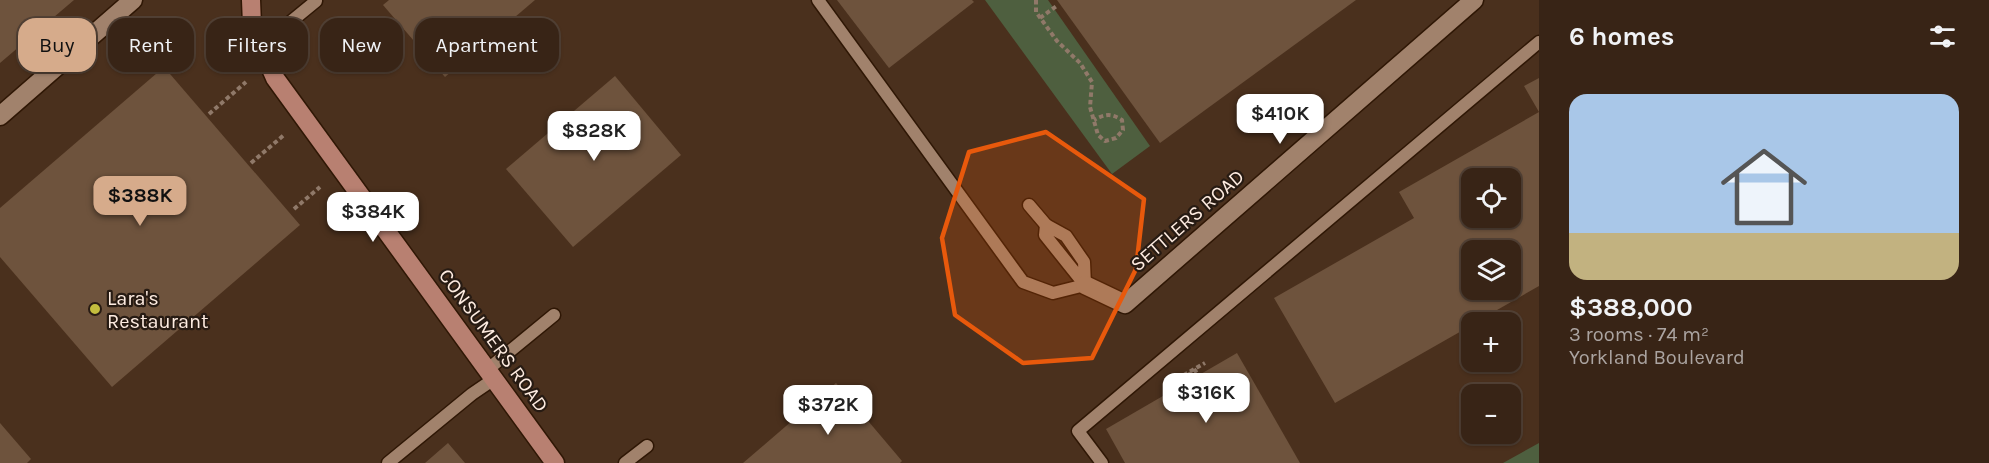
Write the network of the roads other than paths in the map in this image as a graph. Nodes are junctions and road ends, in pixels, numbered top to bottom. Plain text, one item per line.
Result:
1 (133, 0) edge
2 (251, 0) edge
3 (818, 0) edge
4 (1474, 0) edge
5 (316, 1) edge
6 (252, 18) edge
7 (295, 18) edge
8 (1539, 42) edge
9 (271, 72) edge
10 (0, 116) edge
11 (1029, 205) dead end
12 (1085, 285) junction
13 (554, 315) dead end
14 (491, 374) junction
15 (647, 446) dead end
16 (388, 463) edge
17 (555, 463) edge
18 (625, 463) edge
19 (1102, 463) edge

1 - 10 street
2 - 6 street, CONSUMERS ROAD
3 - 12 lane
4 - 12 street, SETTLERS ROAD
5 - 7 lane
8 - 19 lane
9 - 14 street, CONSUMERS ROAD
11 - 12 lane
13 - 14 lane
14 - 16 lane
14 - 17 street, CONSUMERS ROAD
15 - 18 lane

